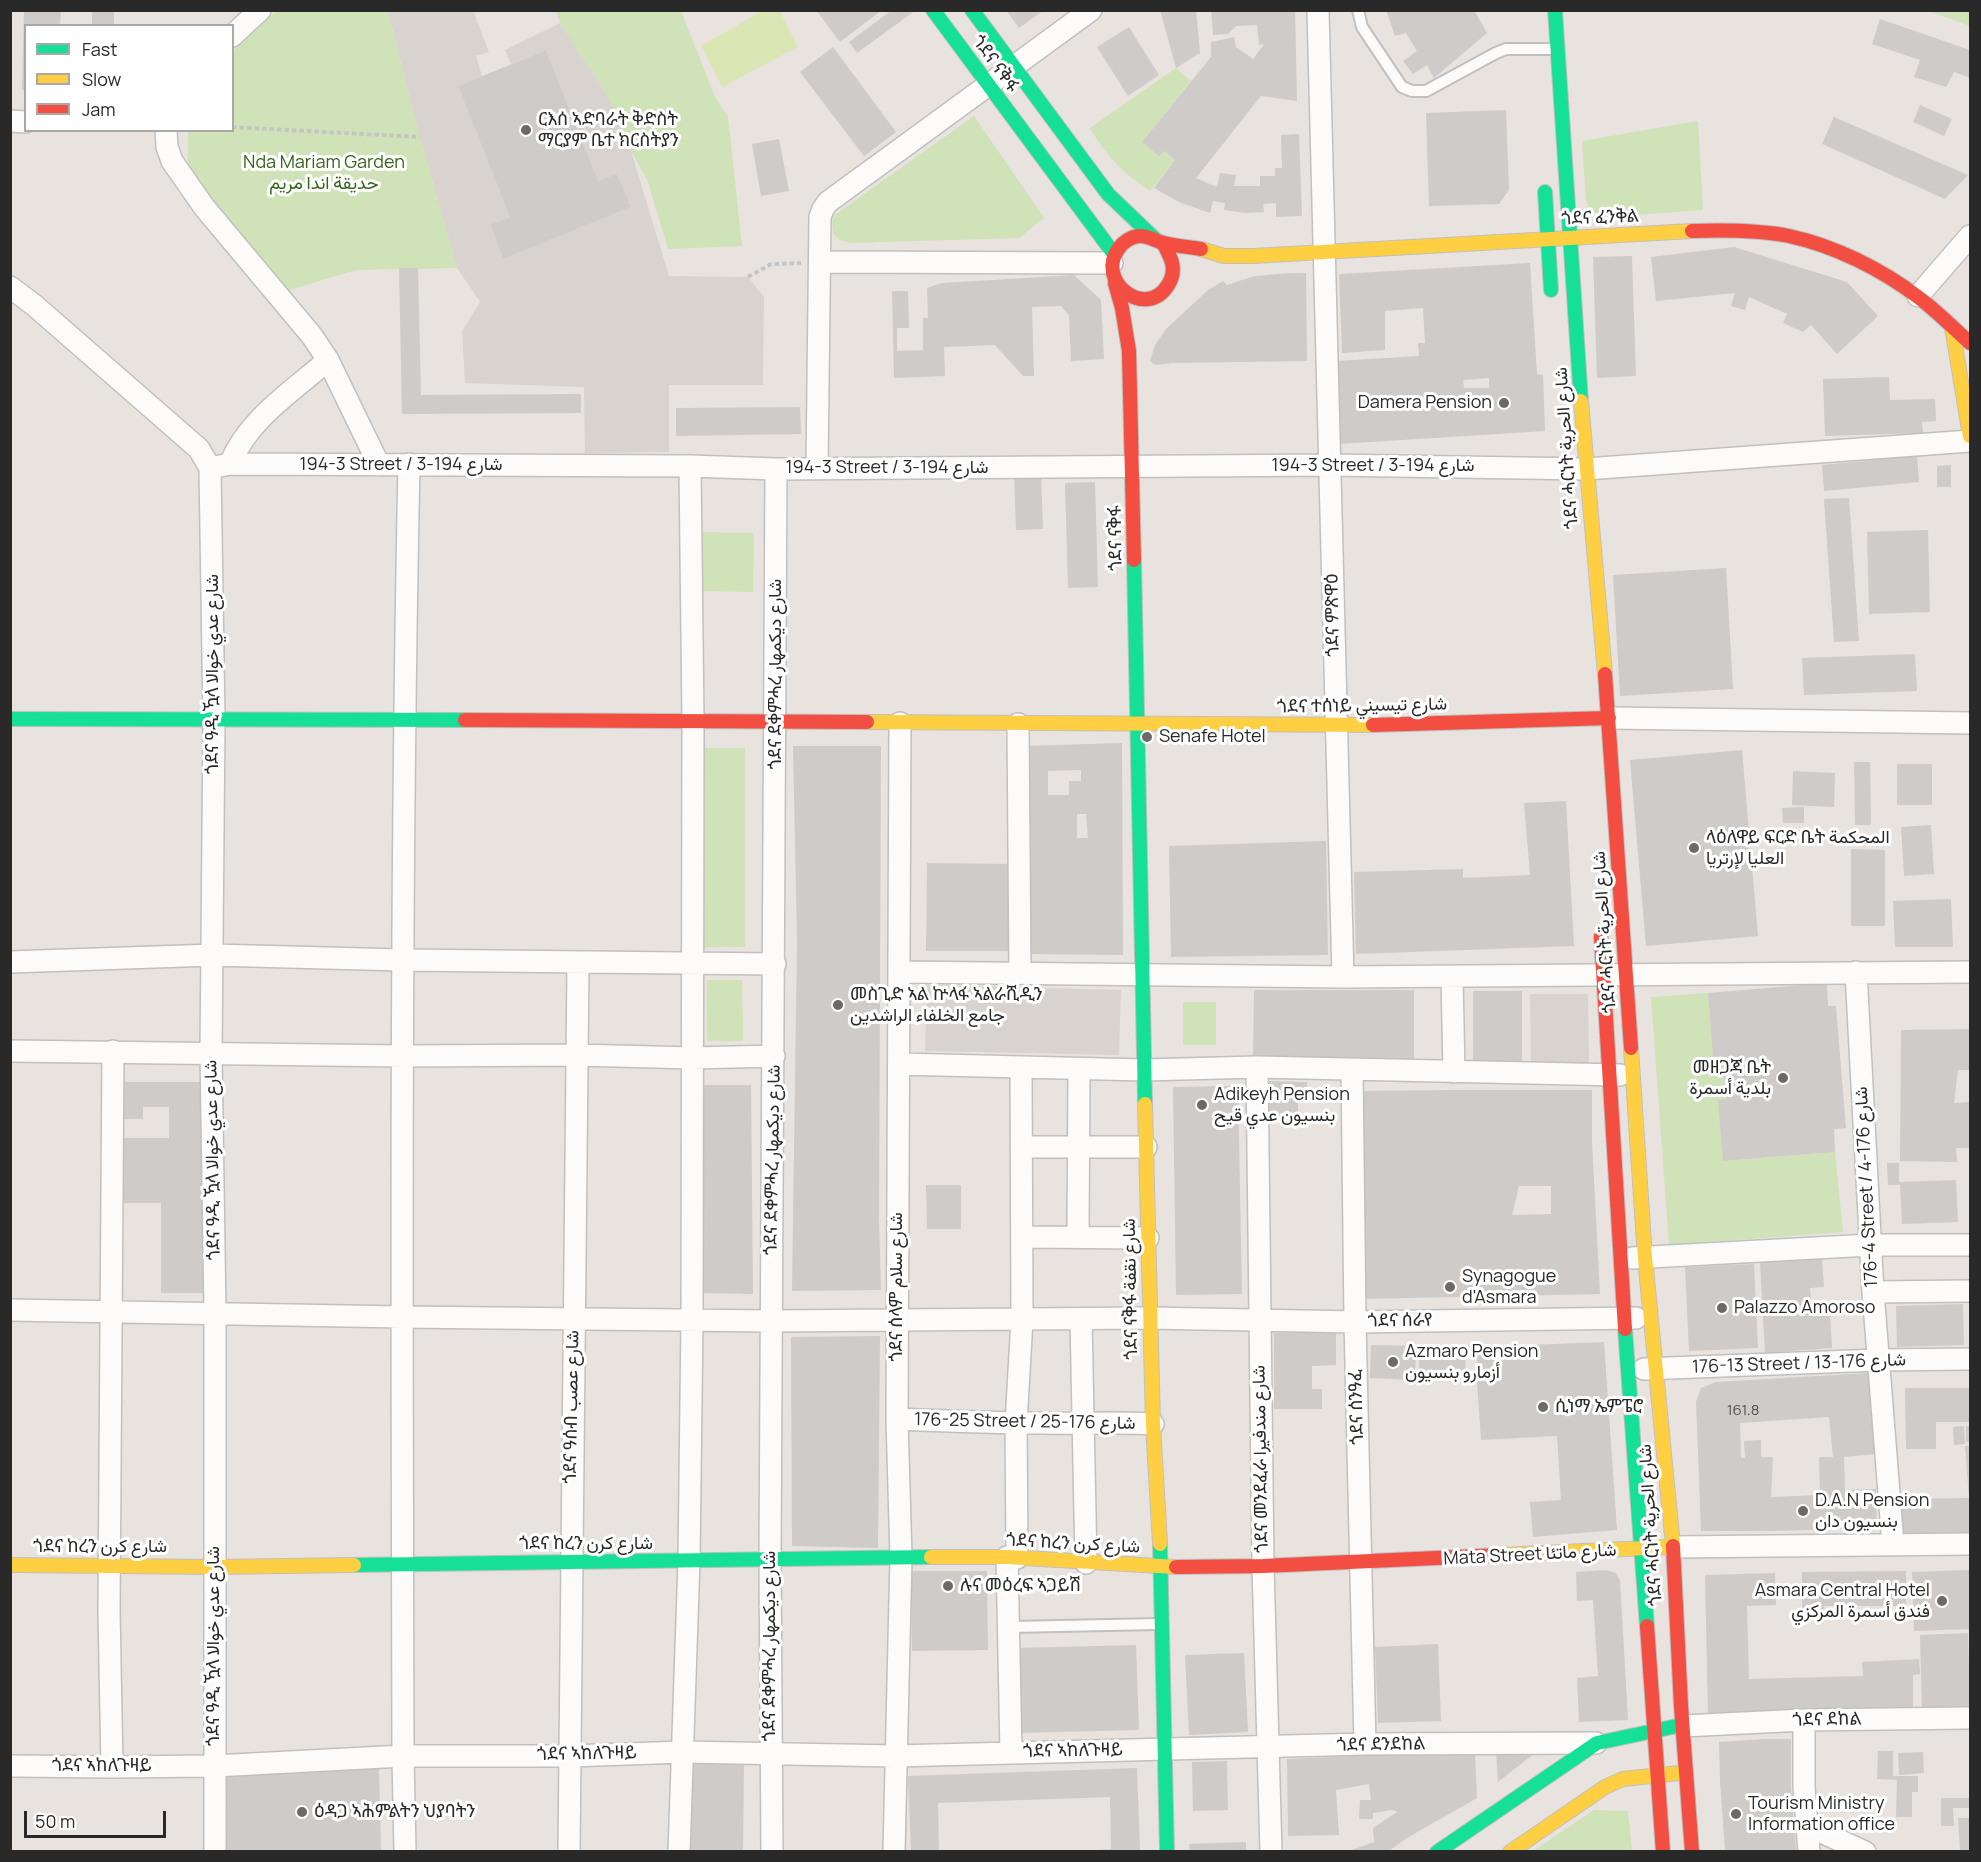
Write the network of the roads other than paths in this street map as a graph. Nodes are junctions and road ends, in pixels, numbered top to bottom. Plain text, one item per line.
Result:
1 (260, 10) edge
2 (933, 10) edge
3 (972, 10) edge
4 (1091, 10) edge
5 (1318, 10) edge
6 (1358, 10) edge
7 (1555, 10) edge
8 (234, 34) edge
9 (1558, 49) junction
10 (1013, 67) junction
11 (989, 85) junction
12 (166, 132) edge
13 (1544, 179) dead end
14 (1971, 236) edge
15 (1571, 237) junction
16 (1548, 238) junction
17 (1159, 241) junction
18 (1323, 252) junction
19 (1224, 256) junction
20 (820, 262) junction
21 (1207, 265) dead end
22 (1114, 266) junction
23 (1186, 275) dead end
24 (10, 287) edge
25 (1161, 293) junction
26 (1918, 296) junction
27 (1553, 307) dead end
28 (1146, 311) dead end
29 (1952, 327) junction
30 (1137, 330) dead end
31 (1971, 343) edge
32 (1129, 351) junction
33 (328, 360) junction
34 (1971, 438) edge
35 (409, 464) junction
36 (379, 465) junction
37 (1330, 465) junction
38 (220, 466) junction
39 (690, 466) junction
40 (817, 467) junction
41 (1133, 467) junction
42 (776, 469) junction
43 (1586, 469) junction
44 (1609, 718) junction
45 (10, 719) edge
46 (403, 719) junction
47 (214, 720) junction
48 (693, 721) junction
49 (776, 723) junction
50 (900, 723) junction
51 (1971, 723) edge
52 (1018, 724) junction
53 (1137, 725) junction
54 (1336, 726) junction
55 (1600, 928) dead end
56 (213, 955) junction
57 (402, 960) junction
58 (10, 962) edge
59 (578, 963) junction
60 (692, 963) junction
61 (775, 964) junction
62 (900, 972) junction
63 (1856, 972) junction
64 (1971, 972) edge
65 (1020, 973) junction
66 (1142, 974) junction
67 (1603, 975) junction
68 (1626, 976) junction
69 (1343, 977) junction
70 (1452, 977) junction
71 (10, 1051) edge
72 (112, 1051) junction
73 (211, 1053) junction
74 (577, 1055) junction
75 (403, 1056) junction
76 (774, 1056) junction
77 (693, 1058) junction
78 (899, 1064) junction
79 (1021, 1067) junction
80 (1257, 1067) junction
81 (1079, 1069) junction
82 (1144, 1070) junction
83 (1352, 1070) junction
84 (1454, 1072) junction
85 (1633, 1075) junction
86 (1609, 1076) junction
87 (1078, 1146) junction
88 (1022, 1147) junction
89 (1146, 1147) junction
90 (1078, 1236) junction
91 (1022, 1238) junction
92 (1148, 1238) junction
93 (1870, 1245) junction
94 (1971, 1245) edge
95 (1645, 1257) junction
96 (1620, 1258) junction
97 (1971, 1291) edge
98 (1873, 1292) junction
99 (10, 1310) edge
100 (110, 1311) junction
101 (215, 1313) junction
102 (402, 1317) junction
103 (1650, 1317) junction
104 (1150, 1318) junction
105 (573, 1319) junction
106 (1081, 1319) junction
107 (1624, 1319) junction
108 (692, 1320) junction
109 (897, 1320) junction
110 (1022, 1320) junction
111 (1260, 1320) junction
112 (772, 1321) junction
113 (1355, 1322) junction
114 (1971, 1359) edge
115 (1878, 1360) junction
116 (1654, 1369) junction
117 (1628, 1370) junction
118 (897, 1419) junction
119 (1016, 1423) junction
120 (1082, 1424) junction
121 (1153, 1424) junction
122 (1893, 1544) junction
123 (1971, 1545) edge
124 (1673, 1547) junction
125 (1642, 1550) junction
126 (901, 1557) junction
127 (1012, 1558) junction
128 (770, 1560) junction
129 (689, 1561) junction
130 (570, 1562) junction
131 (402, 1563) junction
132 (1086, 1563) junction
133 (1362, 1563) junction
134 (10, 1565) edge
135 (110, 1565) junction
136 (1263, 1566) junction
137 (215, 1567) junction
138 (1161, 1567) junction
139 (1162, 1624) junction
140 (1009, 1627) junction
141 (1971, 1718) edge
142 (1804, 1720) junction
143 (1683, 1726) junction
144 (1653, 1730) junction
145 (1597, 1743) junction
146 (1365, 1744) junction
147 (1269, 1748) junction
148 (1164, 1749) junction
149 (684, 1752) junction
150 (1011, 1753) junction
151 (770, 1754) junction
152 (403, 1756) junction
153 (570, 1756) junction
154 (895, 1756) junction
155 (10, 1766) edge
156 (214, 1766) junction
157 (112, 1767) junction
158 (1657, 1773) junction
159 (1686, 1773) junction
160 (1806, 1825) junction
161 (215, 1851) edge
162 (405, 1851) edge
163 (568, 1851) edge
164 (679, 1851) edge
165 (772, 1851) edge
166 (894, 1851) edge
167 (1167, 1851) edge
168 (1271, 1851) edge
169 (1437, 1851) edge
170 (1510, 1851) edge
171 (1663, 1851) edge
172 (1692, 1851) edge
173 (1809, 1851) edge
174 (1865, 1851) edge

1 - 8 street
2 - 11 main road, ጎደና ናቅፋ
3 - 10 main road, ጎደና ናቅፋ
4 - 10 street
5 - 18 street, ጎደና ምጽዋዕ
6 - 9 lane
7 - 9 main road, ጎደና ሓርነት شارع الحرية
9 - 15 main road, ጎደና ሓርነት شارع الحرية
10 - 11 street
10 - 17 main road, ጎደና ናቅፋ
11 - 20 street
11 - 22 main road, ጎደና ናቅፋ
12 - 33 street
13 - 16 main road
14 - 26 street
15 - 16 main road, ጎደና ፈንቅል
15 - 26 main road, ጎደና ፈንቅል
15 - 43 main road, ጎደና ሓርነት شارع الحرية
16 - 18 main road, ጎደና ፈንቅል
16 - 27 main road
17 - 19 main road, ጎደና ፈንቅል
17 - 22 main road
17 - 25 main road
18 - 19 main road, ጎደና ፈንቅል
18 - 37 street, ጎደና ምጽዋዕ
19 - 21 main road, ጎደና ፈንቅል
20 - 22 street
20 - 40 street
22 - 25 main road
22 - 32 main road, ጎደና ናቅፋ
23 - 25 main road
24 - 38 street
25 - 28 main road
26 - 29 main road, ጎደና ፈንቅል
29 - 31 main road, ጎደና ፈንቅል
29 - 34 main road
30 - 32 main road, ጎደና ናቅፋ
32 - 41 main road, ጎደና ናቅፋ
33 - 36 street
33 - 38 street
34 - 43 street, 194-3 Street / شارع 194-3
35 - 36 street, 194-3 Street / شارع 194-3
35 - 39 street, 194-3 Street / شارع 194-3
35 - 46 street
36 - 38 street, 194-3 Street / شارع 194-3
37 - 41 street, 194-3 Street / شارع 194-3
37 - 43 street, 194-3 Street / شارع 194-3
37 - 54 street, ጎደና ምጽዋዕ
38 - 47 street, ጎደና ዓዲ ዃላ شارع عدي خوالا
39 - 42 street, 194-3 Street / شارع 194-3
39 - 48 street
40 - 41 street, 194-3 Street / شارع 194-3
40 - 42 street, 194-3 Street / شارع 194-3
41 - 53 main road, ጎደና ናቅፋ
42 - 49 street, ጎደና ደቀምሓረ شارع ديكمهار
43 - 44 main road, ጎደና ሓርነት شارع الحرية
44 - 51 street
44 - 54 main road, ጎደና ተሰነይ شارع تيسيني
44 - 68 main road, ጎደና ሓርነት شارع الحرية
45 - 47 main road, ጎደና ተሰነይ شارع تيسيني
46 - 47 main road, ጎደና ተሰነይ شارع تيسيني
46 - 48 main road, ጎደና ተሰነይ شارع تيسيني
46 - 57 street
47 - 56 street, ጎደና ዓዲ ዃላ شارع عدي خوالا
48 - 49 main road, ጎደና ተሰነይ شارع تيسيني
48 - 60 street
49 - 50 main road, ጎደና ተሰነይ شارع تيسيني
49 - 61 street, ጎደና ደቀምሓረ شارع ديكمهار
50 - 52 main road, ጎደና ተሰነይ شارع تيسيني
50 - 62 street, ጎደና ሰላም شارع سلام
52 - 53 main road, ጎደና ተሰነይ شارع تيسيني
52 - 65 street
53 - 54 main road, ጎደና ተሰነይ شارع تيسيني
53 - 66 main road, ጎደና ናቅፋ شارع نقفة
54 - 69 street, ጎደና ምጽዋዕ
55 - 67 main road, ጎደና ሓርነት شارع الحرية
56 - 57 street
56 - 58 street
56 - 73 street, ጎደና ዓዲ ዃላ شارع عدي خوالا
57 - 59 street
57 - 75 street
59 - 60 street
59 - 74 street, ጎደና ዓሰብ شارع عصب
60 - 61 street
60 - 77 street
61 - 76 street, ጎደና ደቀምሓረ شارع ديكمهار
62 - 65 street
62 - 78 street, ጎደና ሰላም شارع سلام
63 - 64 street
63 - 68 street
63 - 93 street, 176-4 Street / شارع 176-4
65 - 66 street
66 - 69 street
66 - 82 main road, ጎደና ናቅፋ شارع نقفة
67 - 68 street
67 - 70 street
67 - 86 main road, ጎደና ሓርነት شارع الحرية
68 - 85 main road, ጎደና ሓርነት شارع الحرية
69 - 70 street
70 - 84 street
71 - 72 street
72 - 73 street
72 - 100 street
73 - 75 street
73 - 101 street, ጎደና ዓዲ ዃላ شارع عدي خوالا
74 - 75 street
74 - 77 street
74 - 105 street, ጎደና ዓሰብ شارع عصب
75 - 102 street
76 - 77 street
76 - 112 street, ጎደና ደቀምሓረ شارع ديكمهار
77 - 108 street
78 - 79 street
78 - 109 street, ጎደና ሰላም شارع سلام
79 - 81 street
79 - 88 street
80 - 82 street
80 - 83 street
80 - 111 street, ጎደና መንደፈራ شارع مندفيرا
81 - 82 street
81 - 87 street
82 - 89 main road, ጎደና ናቅፋ شارع نقفة
83 - 84 street
83 - 113 street, ጎደና ሰንዓፈ
84 - 86 street
85 - 86 street
85 - 95 main road, ጎደና ሓርነት شارع الحرية
86 - 96 main road, ጎደና ሓርነት شارع الحرية
87 - 88 street
87 - 89 street
87 - 90 street
88 - 91 street
89 - 92 main road, ጎደና ናቅፋ شارع نقفة
90 - 91 street
90 - 92 street
91 - 110 street
92 - 104 main road, ጎደና ናቅፋ شارع نقفة
93 - 94 street
93 - 95 street
93 - 98 street, 176-4 Street / شارع 176-4
95 - 96 street
95 - 103 main road, ጎደና ሓርነት شارع الحرية
96 - 107 main road, ጎደና ሓርነት شارع الحرية
97 - 98 street
98 - 115 street, 176-4 Street / شارع 176-4
99 - 100 street, ጎደና ሰራየ
100 - 101 street, ጎደና ሰራየ
100 - 135 street
101 - 102 street, ጎደና ሰራየ
101 - 137 street, ጎደና ዓዲ ዃላ شارع عدي خوالا
102 - 105 street, ጎደና ሰራየ
102 - 131 street
103 - 107 street, ጎደና ሰራየ
103 - 116 main road, ጎደና ሓርነት شارع الحرية
104 - 106 street, ጎደና ሰራየ
104 - 111 street, ጎደና ሰራየ
104 - 121 main road, ጎደና ናቅፋ شارع نقفة
105 - 108 street, ጎደና ሰራየ
105 - 130 street, ጎደና ዓሰብ شارع عصب
106 - 110 street, ጎደና ሰራየ
106 - 120 street
107 - 113 street, ጎደና ሰራየ
107 - 117 main road, ጎደና ሓርነት شارع الحرية
108 - 112 street, ጎደና ሰራየ
108 - 129 street
109 - 110 street, ጎደና ሰራየ
109 - 112 street, ጎደና ሰራየ
109 - 118 street, ጎደና ሰላም شارع سلام
110 - 119 street
111 - 113 street, ጎደና ሰራየ
111 - 136 street, ጎደና መንደፈራ شارع مندفيرا
112 - 128 street, ጎደና ደቀምሓረ شارع ديكمهار
113 - 133 street, ጎደና ሰንዓፈ
114 - 115 street, 176-13 Street / شارع 176-13
115 - 116 street, 176-13 Street / شارع 176-13
115 - 122 street, 176-4 Street / شارع 176-4
116 - 117 street, 176-13 Street / شارع 176-13
116 - 124 main road, ጎደና ሓርነት شارع الحرية
117 - 125 main road, ጎደና ሓርነት شارع الحرية
118 - 119 street, 176-25 Street / شارع 176-25
118 - 126 street, ጎደና ሰላም شارع سلام
119 - 120 street, 176-25 Street / شارع 176-25
119 - 127 street
120 - 121 street, 176-25 Street / شارع 176-25
120 - 132 street
121 - 138 main road, ጎደና ናቅፋ شارع نقفة
122 - 123 street, Mata Street شارع ماتئا
122 - 124 street, Mata Street شارع ماتئا
124 - 125 main road, Mata Street شارع ماتئا
124 - 143 main road, ጎደና ሓርነት شارع الحرية
125 - 133 main road, Mata Street شارع ماتئا
125 - 144 main road, ጎደና ሓርነት شارع الحرية
126 - 127 main road, ጎደና ከረን شارع كرن
126 - 128 main road, ጎደና ከረን شارع كرن
126 - 154 street, ጎደና ሰላም شارع سلام
127 - 132 main road, ጎደና ከረን شارع كرن
127 - 140 street
128 - 129 main road, ጎደና ከረን شارع كرن
128 - 151 street, ጎደና ደቀምሓረ شارع ديكمهار
129 - 130 main road, ጎደና ከረን شارع كرن
129 - 149 street
130 - 131 main road, ጎደና ከረን شارع كرن
130 - 153 street, ጎደና ዓሰብ شارع عصب
131 - 137 main road, ጎደና ከረን شارع كرن
131 - 152 street
132 - 138 main road, ጎደና ከረን شارع كرن
133 - 136 main road, Mata Street شارع ماتئا
133 - 146 street, ጎደና ሰንዓፈ
134 - 135 main road, ጎደና ከረን شارع كرن
135 - 137 main road, ጎደና ከረን شارع كرن
135 - 157 street
136 - 138 main road, Mata Street شارع ماتئا
136 - 147 street, ጎደና መንደፈራ شارع مندفيرا
137 - 156 street, ጎደና ዓዲ ዃላ شارع عدي خوالا
138 - 139 main road, ጎደና ናቅፋ شارع نقفة
139 - 140 lane
139 - 148 main road, ጎደና ናቅፋ شارع نقفة
140 - 150 street
141 - 142 street, ጎደና ደከል
142 - 143 street, ጎደና ደከል
142 - 160 street
143 - 144 main road
143 - 159 main road, ጎደና ሓርነት شارع الحرية
144 - 145 main road
144 - 158 main road, ጎደና ሓርነት شارع الحرية
145 - 146 street, ጎደና ደንደከል
145 - 169 main road
146 - 147 street, ጎደና ደንደከል
147 - 148 street, ጎደና ደንደከል
147 - 168 street, ጎደና መንደፈራ شارع مندفيرا
148 - 150 street, ጎደና ኣከለጉዛይ
148 - 167 main road, ጎደና ናቅፋ شارع نقفة
149 - 151 street, ጎደና ኣከለጉዛይ
149 - 153 street, ጎደና ኣከለጉዛይ
149 - 164 street
150 - 154 street, ጎደና ኣከለጉዛይ
151 - 154 street, ጎደና ኣከለጉዛይ
151 - 165 street, ጎደና ደቀምሓረ شارع ديكمهار
152 - 153 street, ጎደና ኣከለጉዛይ
152 - 156 street, ጎደና ኣከለጉዛይ
152 - 162 street
153 - 163 street, ጎደና ዓሰብ شارع عصب
154 - 166 street, ጎደና ሰላም شارع سلام
155 - 157 street, ጎደና ኣከለጉዛይ
156 - 157 street, ጎደና ኣከለጉዛይ
156 - 161 street, ጎደና ዓዲ ዃላ شارع عدي خوالا
158 - 159 main road
158 - 170 main road
158 - 171 main road, ጎደና ሓርነት شارع الحرية
159 - 172 main road, ጎደና ሓርነት شارع الحرية
160 - 173 street
160 - 174 street

